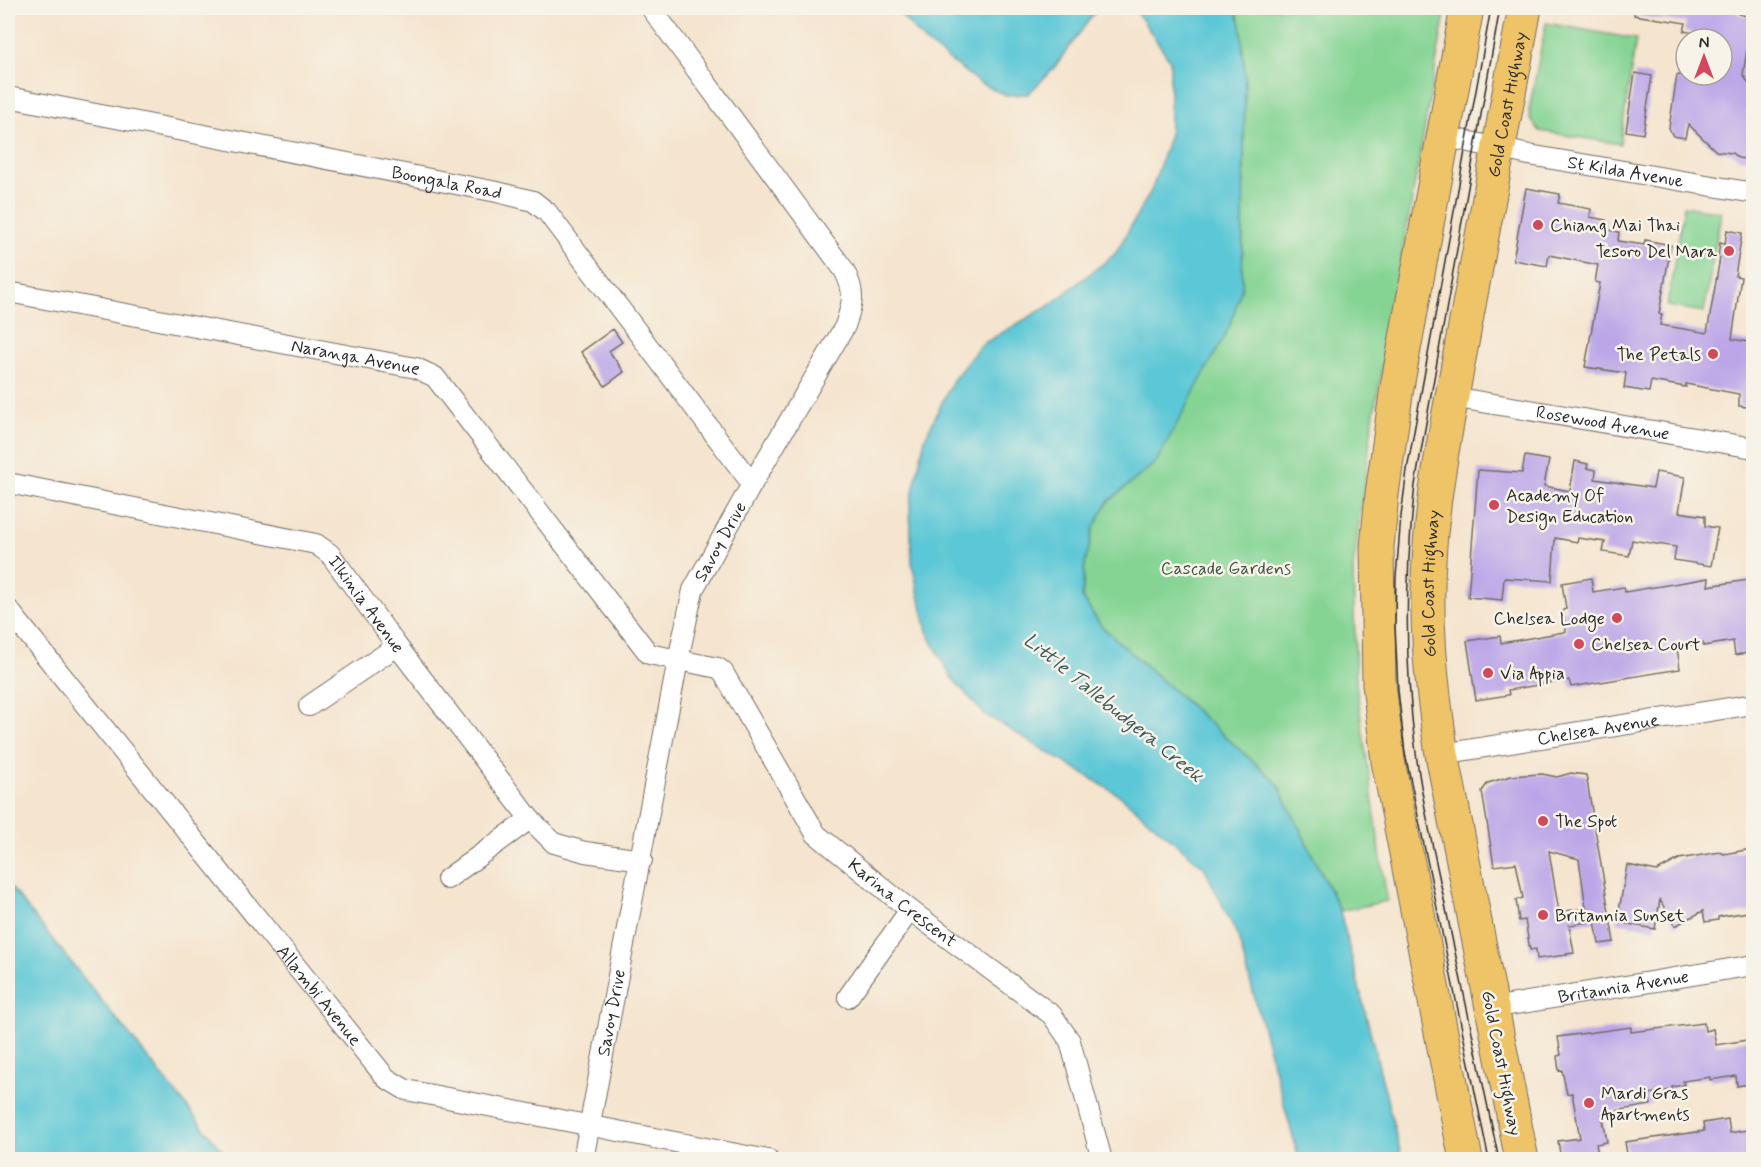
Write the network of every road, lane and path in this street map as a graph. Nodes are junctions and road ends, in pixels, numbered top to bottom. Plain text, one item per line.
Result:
1 (651, 8) edge
2 (1467, 8) edge
3 (1525, 8) edge
4 (8, 97) edge
5 (1443, 136) junction
6 (1497, 148) junction
7 (1754, 193) edge
8 (8, 292) edge
9 (1452, 397) junction
10 (1754, 448) edge
11 (8, 483) edge
12 (752, 484) junction
13 (8, 609) edge
14 (397, 646) junction
15 (678, 660) junction
16 (1754, 704) edge
17 (309, 706) dead end
18 (1442, 754) junction
19 (530, 819) junction
20 (642, 860) junction
21 (447, 879) dead end
22 (910, 910) junction
23 (1754, 965) edge
24 (848, 997) dead end
25 (1491, 1008) junction
26 (590, 1126) junction
27 (583, 1160) edge
28 (768, 1160) edge
29 (1102, 1160) edge
30 (1466, 1160) edge
31 (1522, 1160) edge

1 - 12 street, Savoy Drive
2 - 5 highway
3 - 6 highway, Gold Coast Highway
4 - 12 street, Boongala Road
5 - 6 street, St Kilda Avenue
5 - 30 highway
6 - 7 street, St Kilda Avenue
6 - 9 highway, Gold Coast Highway
8 - 15 street, Naranga Avenue
9 - 10 street, Rosewood Avenue
9 - 18 highway, Gold Coast Highway
11 - 14 street, Ilkinia Avenue
12 - 15 street, Savoy Drive
13 - 26 street, Allambi Avenue
14 - 17 street
14 - 19 street, Ilkinia Avenue
15 - 20 street, Savoy Drive
15 - 22 street, Karina Crescent
16 - 18 street, Chelsea Avenue
18 - 25 highway, Gold Coast Highway
19 - 20 street, Ilkinia Avenue
19 - 21 street
20 - 26 street, Savoy Drive
22 - 24 street
22 - 29 street, Karina Crescent
23 - 25 street, Britannia Avenue
25 - 31 highway, Gold Coast Highway
26 - 27 street, Savoy Drive
26 - 28 street, Allambi Avenue

